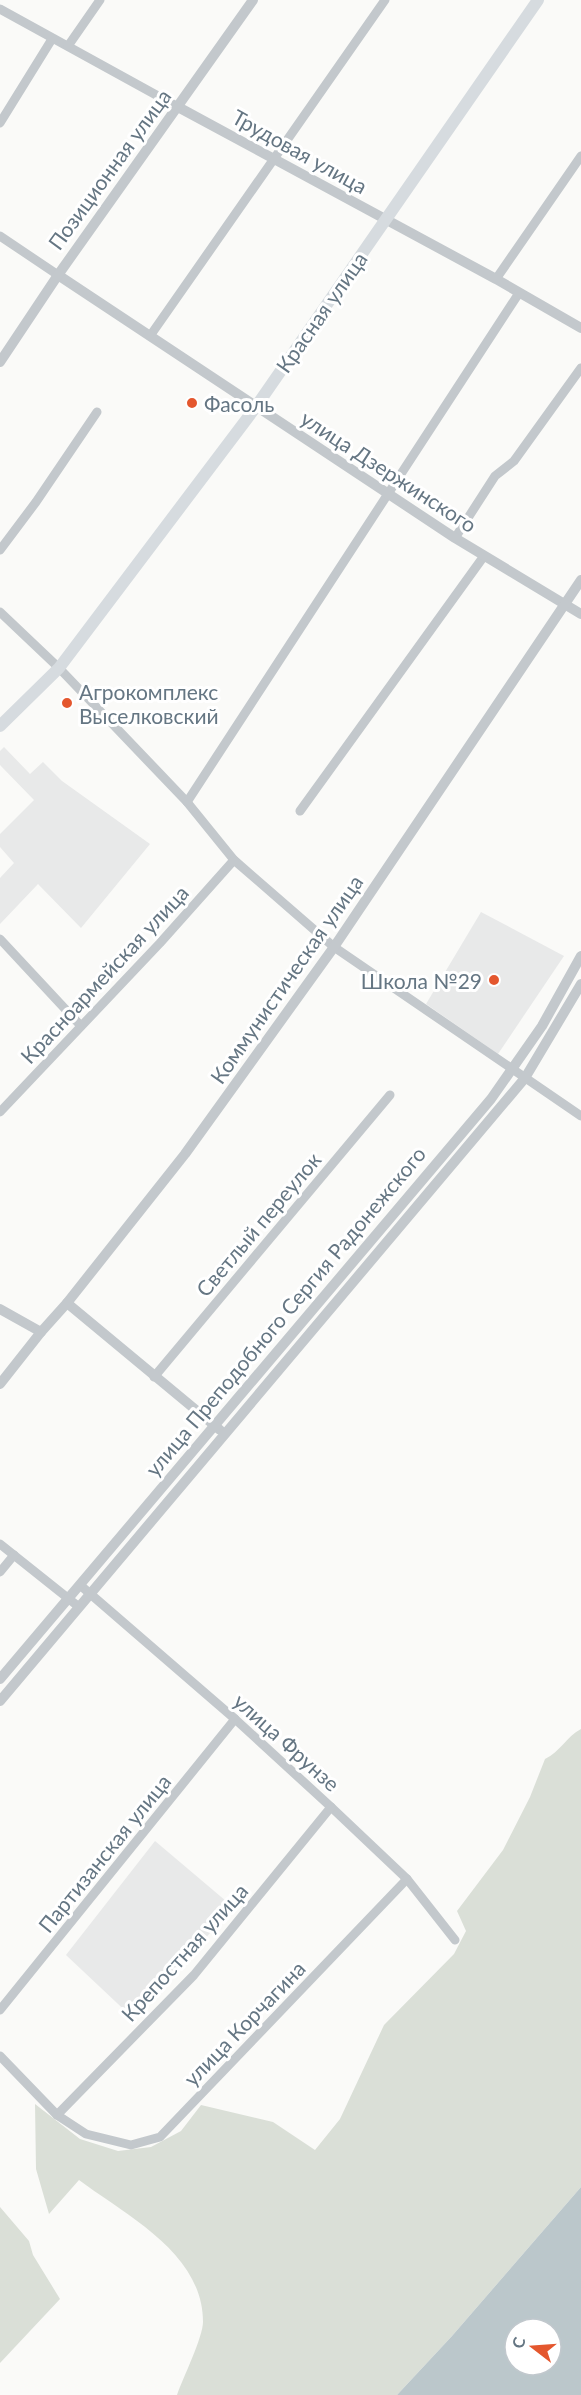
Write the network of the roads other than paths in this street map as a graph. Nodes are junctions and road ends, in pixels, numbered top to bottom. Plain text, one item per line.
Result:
1 (100, 0) edge
2 (253, 0) edge
3 (385, 0) edge
4 (538, 0) edge
5 (0, 9) edge
6 (52, 39) junction
7 (68, 46) junction
8 (178, 107) junction
9 (0, 123) edge
10 (581, 156) edge
11 (275, 159) junction
12 (385, 219) junction
13 (0, 236) edge
14 (58, 275) junction
15 (495, 279) junction
16 (519, 293) junction
17 (581, 328) edge
18 (150, 336) junction
19 (0, 362) edge
20 (581, 368) edge
21 (255, 408) junction
22 (97, 412) dead end
23 (388, 492) junction
24 (455, 538) junction
25 (0, 550) edge
26 (484, 556) junction
27 (581, 580) edge
28 (563, 605) junction
29 (0, 612) edge
30 (581, 614) edge
31 (59, 668) junction
32 (0, 726) edge
33 (187, 802) junction
34 (300, 812) dead end
35 (234, 860) junction
36 (0, 939) edge
37 (334, 947) junction
38 (581, 957) edge
39 (581, 984) edge
40 (81, 1026) junction
41 (513, 1069) junction
42 (525, 1078) junction
43 (390, 1095) dead end
44 (0, 1112) edge
45 (581, 1116) edge
46 (68, 1303) junction
47 (0, 1309) edge
48 (41, 1332) junction
49 (154, 1377) junction
50 (0, 1384) edge
51 (215, 1425) junction
52 (225, 1434) junction
53 (0, 1544) edge
54 (14, 1555) junction
55 (0, 1572) edge
56 (80, 1585) junction
57 (90, 1594) junction
58 (68, 1598) junction
59 (79, 1607) junction
60 (0, 1678) edge
61 (0, 1701) edge
62 (235, 1719) junction
63 (331, 1807) junction
64 (407, 1879) junction
65 (455, 1940) dead end
66 (0, 2010) edge
67 (0, 2056) edge
68 (57, 2115) junction

1 - 7 street
2 - 8 street, Позиционная улица
3 - 11 street
4 - 12 main road, Красная улица
5 - 6 street, Трудовая улица
6 - 7 street, Трудовая улица
6 - 9 street
7 - 8 street, Трудовая улица
8 - 11 street, Трудовая улица
8 - 14 street, Позиционная улица
10 - 15 street
11 - 12 street, Трудовая улица
11 - 18 street
12 - 15 street, Трудовая улица
12 - 21 main road, Красная улица
13 - 14 street, улица Дзержинского
14 - 18 street, улица Дзержинского
14 - 19 street, Позиционная улица
15 - 16 street, Трудовая улица
16 - 17 street, Трудовая улица
16 - 23 street
18 - 21 street, улица Дзержинского
20 - 24 street
21 - 23 street, улица Дзержинского
21 - 31 main road, Красная улица
22 - 25 street
23 - 24 street, улица Дзержинского
23 - 33 street
24 - 26 street, улица Дзержинского
26 - 28 street, улица Дзержинского
26 - 34 street
27 - 28 street, Коммунистическая улица
28 - 30 street, улица Дзержинского
28 - 37 street, Коммунистическая улица
29 - 31 street
31 - 32 main road, Красная улица
31 - 33 street
33 - 35 street
35 - 37 street
35 - 40 street, Красноармейская улица
36 - 40 street
37 - 41 street
37 - 46 street, Коммунистическая улица
38 - 41 street, улица Преподобного Сергия Радонежского
39 - 42 street, улица Преподобного Сергия Радонежского
40 - 44 street, Красноармейская улица
41 - 42 street
41 - 51 street, улица Преподобного Сергия Радонежского
42 - 45 street
42 - 52 street, улица Преподобного Сергия Радонежского
43 - 49 street, Светлый переулок
46 - 48 street, Коммунистическая улица
46 - 49 street
47 - 48 street
48 - 50 street, Коммунистическая улица
49 - 51 street
51 - 52 street
51 - 56 street, улица Преподобного Сергия Радонежского
52 - 57 street, улица Преподобного Сергия Радонежского
53 - 54 street
54 - 55 street
54 - 58 street
56 - 57 street, улица Фрунзе
56 - 58 street, улица Преподобного Сергия Радонежского
57 - 59 street, улица Преподобного Сергия Радонежского
57 - 62 street, улица Фрунзе
58 - 59 street
58 - 60 street, улица Преподобного Сергия Радонежского
59 - 61 street, улица Преподобного Сергия Радонежского
62 - 63 street, улица Фрунзе
62 - 66 street, Партизанская улица
63 - 64 street, улица Фрунзе
63 - 68 street, Крепостная улица
64 - 65 street, улица Фрунзе
64 - 68 street, улица Корчагина
67 - 68 street, улица Корчагина

